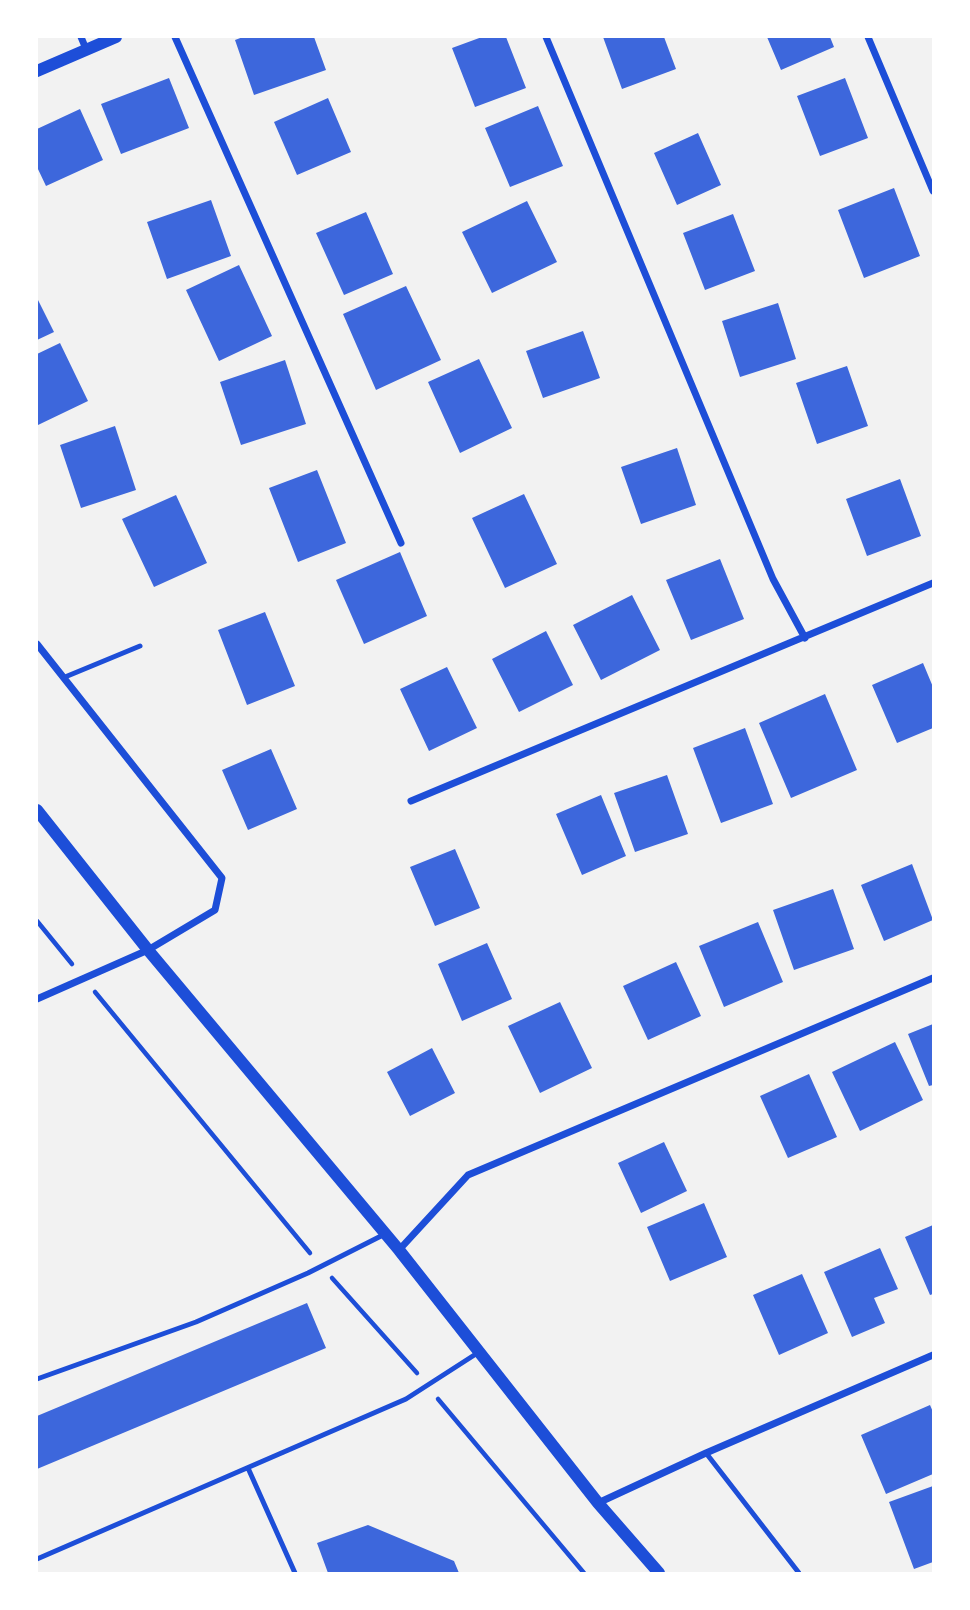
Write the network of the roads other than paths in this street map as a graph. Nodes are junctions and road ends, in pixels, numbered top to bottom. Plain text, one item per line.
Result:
1 (116, 37) edge
2 (175, 37) edge
3 (546, 37) edge
4 (868, 37) edge
5 (84, 43) edge
6 (37, 71) edge
7 (933, 191) edge
8 (401, 543) dead end
9 (933, 583) edge
10 (805, 638) junction
11 (37, 643) edge
12 (140, 646) dead end
13 (65, 677) junction
14 (411, 801) dead end
15 (37, 810) edge
16 (148, 950) junction
17 (933, 978) edge
18 (37, 999) edge
19 (385, 1234) junction
20 (399, 1250) junction
21 (480, 1352) junction
22 (933, 1355) edge
23 (37, 1379) edge
24 (706, 1453) junction
25 (248, 1468) junction
26 (598, 1503) junction
27 (37, 1559) edge
28 (295, 1573) edge
29 (659, 1573) edge
30 (799, 1573) edge

1 - 5 street
2 - 8 street
3 - 10 street
4 - 7 street
5 - 6 street
9 - 10 street
10 - 14 street
11 - 13 street
12 - 13 lane
13 - 16 street
15 - 16 street
16 - 18 street
16 - 19 street
17 - 20 street
19 - 20 street
19 - 23 lane
20 - 21 street
21 - 25 lane
21 - 26 street
22 - 24 street
24 - 26 street
24 - 30 lane
25 - 27 lane
25 - 28 lane
26 - 29 street

